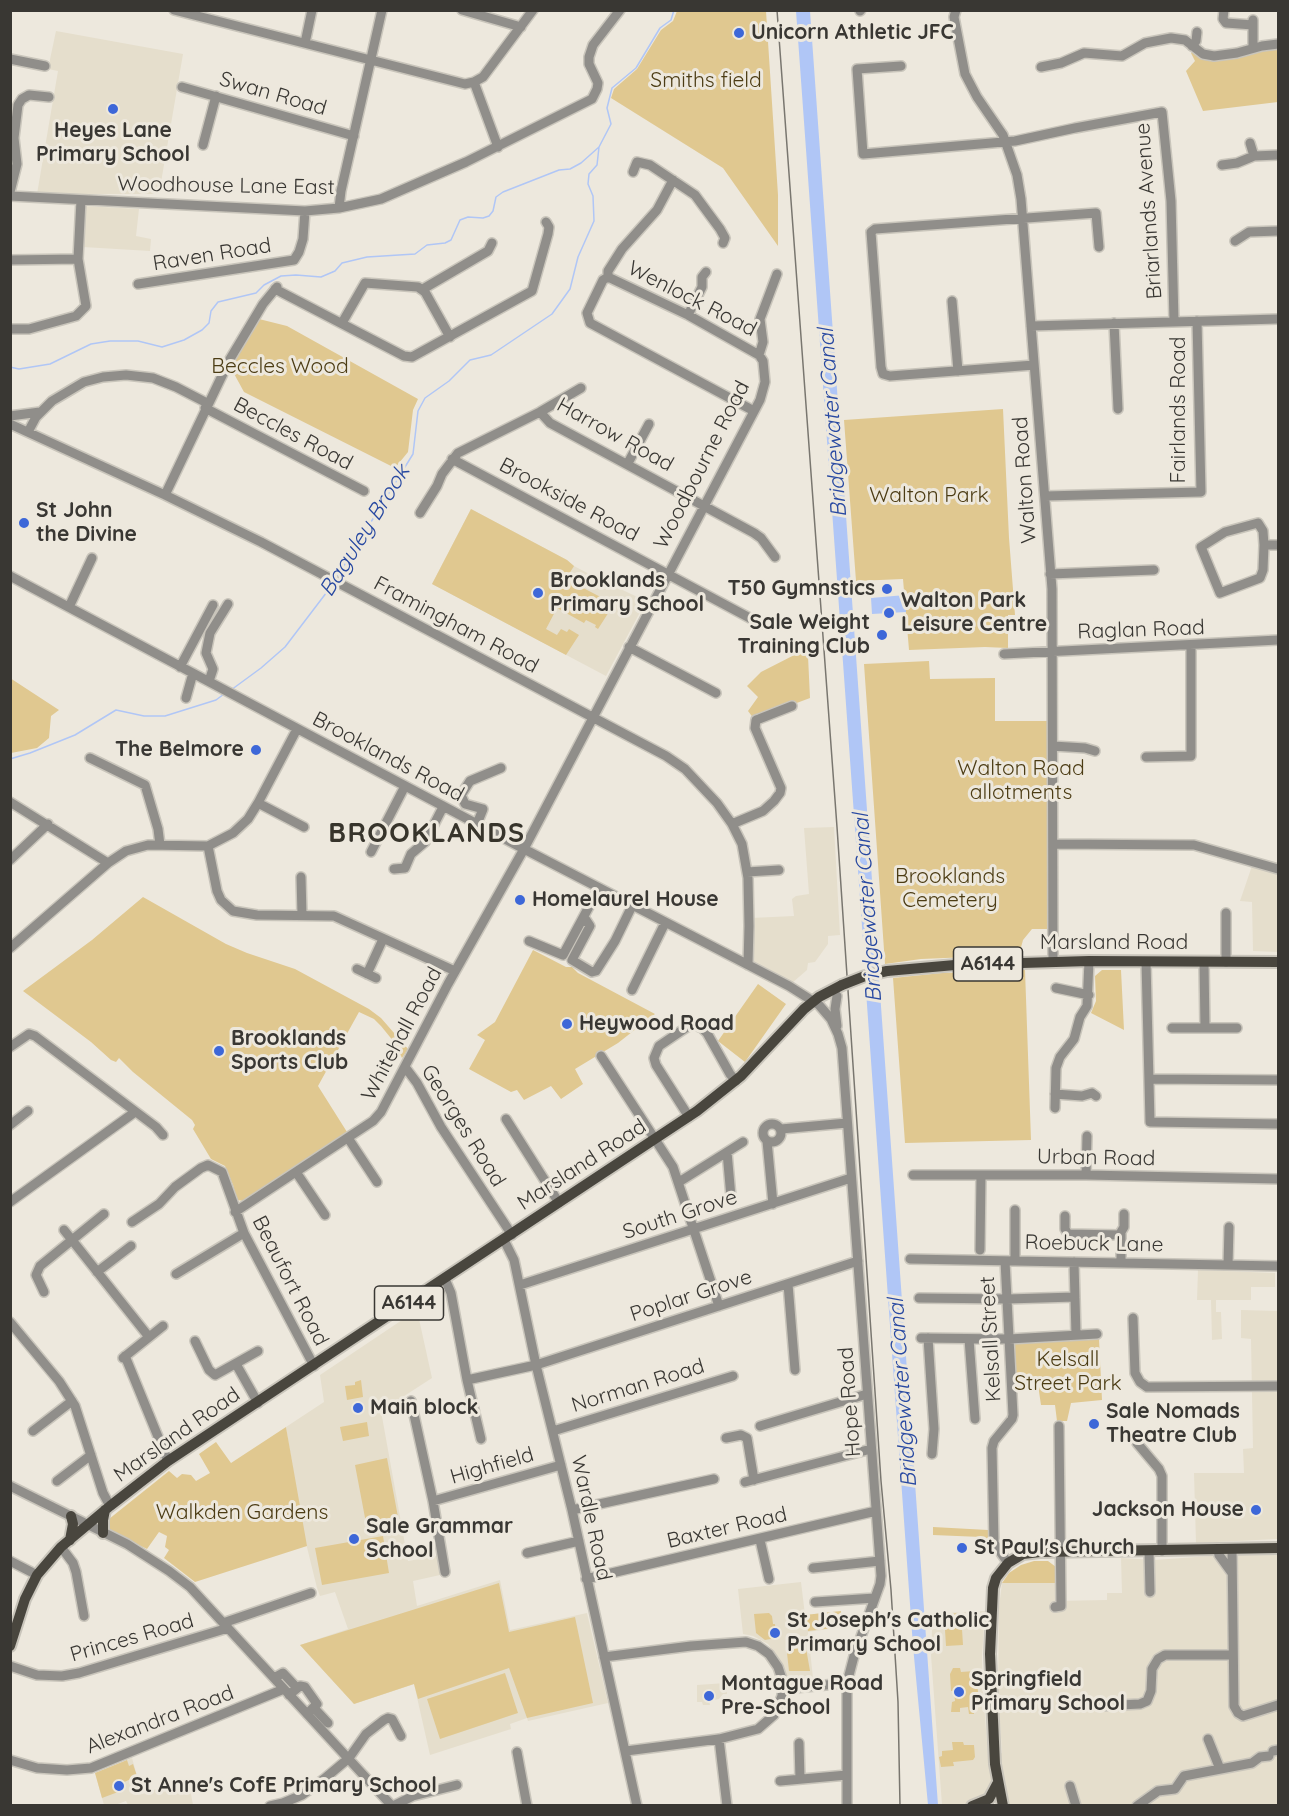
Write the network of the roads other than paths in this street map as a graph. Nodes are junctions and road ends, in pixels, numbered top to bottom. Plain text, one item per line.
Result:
1 (174, 10) edge
2 (312, 10) edge
3 (382, 10) edge
4 (462, 10) edge
5 (533, 10) edge
6 (620, 10) edge
7 (956, 10) edge
8 (1224, 10) edge
9 (521, 27) junction
10 (1197, 32) dead end
11 (305, 43) junction
12 (1278, 44) edge
13 (1192, 46) junction
14 (1253, 48) junction
15 (10, 59) edge
16 (370, 60) junction
17 (45, 66) dead end
18 (901, 66) dead end
19 (1041, 67) dead end
20 (474, 82) junction
21 (182, 87) dead end
22 (216, 96) junction
23 (49, 98) dead end
24 (354, 136) junction
25 (1005, 142) junction
26 (1250, 143) dead end
27 (202, 145) dead end
28 (498, 147) junction
29 (1278, 155) edge
30 (1254, 156) junction
31 (636, 163) dead end
32 (1222, 165) dead end
33 (673, 180) junction
34 (11, 195) edge
35 (81, 200) junction
36 (10, 208) edge
37 (339, 208) junction
38 (305, 211) junction
39 (1023, 218) junction
40 (546, 222) dead end
41 (1278, 231) edge
42 (726, 240) dead end
43 (1235, 241) dead end
44 (492, 243) dead end
45 (1099, 247) dead end
46 (78, 259) junction
47 (10, 260) edge
48 (701, 275) dead end
49 (608, 277) junction
50 (776, 280) dead end
51 (138, 284) dead end
52 (423, 289) junction
53 (952, 301) dead end
54 (688, 315) junction
55 (1278, 319) edge
56 (1174, 321) junction
57 (1197, 321) junction
58 (342, 323) junction
59 (1114, 323) junction
60 (1031, 326) junction
61 (10, 329) edge
62 (450, 337) junction
63 (759, 355) junction
64 (1034, 365) junction
65 (958, 370) junction
66 (581, 388) dead end
67 (206, 406) junction
68 (1118, 409) dead end
69 (754, 411) junction
70 (40, 412) junction
71 (540, 412) junction
72 (10, 416) edge
73 (10, 424) edge
74 (650, 424) dead end
75 (28, 432) junction
76 (452, 459) junction
77 (628, 463) junction
78 (363, 491) dead end
79 (165, 495) junction
80 (1045, 496) junction
81 (704, 505) junction
82 (420, 513) dead end
83 (1264, 545) junction
84 (1278, 545) edge
85 (775, 557) dead end
86 (92, 558) dead end
87 (1154, 570) dead end
88 (668, 573) junction
89 (1050, 574) junction
90 (10, 576) edge
91 (228, 604) dead end
92 (213, 605) dead end
93 (69, 607) junction
94 (762, 624) dead end
95 (1278, 640) edge
96 (629, 646) junction
97 (1191, 646) junction
98 (1053, 651) junction
99 (1004, 654) dead end
100 (180, 667) junction
101 (193, 674) junction
102 (213, 684) junction
103 (716, 693) dead end
104 (186, 698) dead end
105 (792, 706) dead end
106 (592, 717) junction
107 (297, 729) junction
108 (1053, 746) junction
109 (1095, 751) dead end
110 (1146, 757) dead end
111 (90, 758) dead end
112 (501, 768) dead end
113 (405, 786) junction
114 (10, 802) edge
115 (258, 803) junction
116 (443, 807) junction
117 (48, 824) junction
118 (477, 824) junction
119 (732, 824) junction
120 (304, 827) dead end
121 (160, 844) junction
122 (1053, 844) junction
123 (208, 846) junction
124 (524, 849) junction
125 (370, 852) dead end
126 (10, 860) edge
127 (108, 863) junction
128 (394, 869) dead end
129 (1278, 869) edge
130 (779, 870) dead end
131 (747, 872) junction
132 (301, 877) dead end
133 (599, 888) junction
134 (632, 906) junction
135 (1226, 913) dead end
136 (302, 915) junction
137 (584, 917) junction
138 (665, 923) junction
139 (383, 939) junction
140 (529, 941) dead end
141 (10, 948) edge
142 (1089, 961) junction
143 (1053, 962) junction
144 (1146, 962) junction
145 (1204, 962) junction
146 (1226, 962) junction
147 (1278, 962) edge
148 (748, 965) junction
149 (357, 969) dead end
150 (456, 971) junction
151 (842, 985) junction
152 (1055, 987) dead end
153 (632, 990) dead end
154 (1089, 995) junction
155 (837, 996) joint
156 (813, 1001) junction
157 (1172, 1028) dead end
158 (1205, 1028) junction
159 (1237, 1028) dead end
160 (838, 1034) junction
161 (10, 1047) edge
162 (601, 1056) dead end
163 (405, 1066) junction
164 (1150, 1079) junction
165 (1278, 1080) edge
166 (736, 1081) junction
167 (1093, 1092) dead end
168 (1055, 1094) junction
169 (1055, 1108) dead end
170 (28, 1111) dead end
171 (135, 1112) junction
172 (689, 1117) junction
173 (506, 1119) dead end
174 (847, 1123) junction
175 (1278, 1124) edge
176 (10, 1125) edge
177 (781, 1129) junction
178 (163, 1135) dead end
179 (348, 1138) junction
180 (656, 1139) junction
181 (767, 1141) junction
182 (743, 1142) dead end
183 (1088, 1143) dead end
184 (727, 1152) junction
185 (296, 1172) junction
186 (913, 1175) dead end
187 (981, 1175) junction
188 (1086, 1175) junction
189 (851, 1178) junction
190 (1278, 1179) edge
191 (377, 1182) dead end
192 (679, 1182) junction
193 (730, 1197) dead end
194 (10, 1202) edge
195 (558, 1203) junction
196 (772, 1204) junction
197 (1015, 1210) dead end
198 (235, 1212) junction
199 (1124, 1214) dead end
200 (104, 1215) dead end
201 (325, 1215) dead end
202 (1065, 1216) dead end
203 (132, 1222) dead end
204 (1229, 1227) dead end
205 (64, 1230) dead end
206 (694, 1230) junction
207 (244, 1233) junction
208 (1121, 1235) junction
209 (508, 1237) junction
210 (72, 1240) junction
211 (130, 1246) dead end
212 (980, 1250) dead end
213 (910, 1259) dead end
214 (858, 1261) junction
215 (1010, 1261) junction
216 (1074, 1262) junction
217 (1120, 1263) junction
218 (1228, 1265) junction
219 (1278, 1266) edge
220 (97, 1272) junction
221 (177, 1275) dead end
222 (445, 1279) junction
223 (788, 1284) junction
224 (520, 1285) junction
225 (44, 1292) dead end
226 (919, 1298) dead end
227 (1075, 1298) junction
228 (1007, 1299) junction
229 (719, 1306) junction
230 (1133, 1318) dead end
231 (10, 1322) edge
232 (163, 1326) dead end
233 (1097, 1334) dead end
234 (1076, 1335) junction
235 (149, 1337) junction
236 (969, 1339) junction
237 (1009, 1340) junction
238 (195, 1341) dead end
239 (258, 1351) dead end
240 (236, 1364) junction
241 (536, 1365) junction
242 (314, 1366) junction
243 (795, 1370) dead end
244 (733, 1376) dead end
245 (467, 1380) junction
246 (1278, 1386) edge
247 (867, 1394) junction
248 (72, 1401) junction
249 (411, 1401) dead end
250 (258, 1403) junction
251 (975, 1419) dead end
252 (760, 1426) dead end
253 (1059, 1426) dead end
254 (33, 1431) dead end
255 (553, 1431) junction
256 (726, 1438) dead end
257 (481, 1439) dead end
258 (1137, 1443) dead end
259 (871, 1449) junction
260 (934, 1449) dead end
261 (91, 1455) junction
262 (168, 1461) junction
263 (561, 1465) junction
264 (714, 1479) dead end
265 (57, 1481) dead end
266 (11, 1486) edge
267 (433, 1501) junction
268 (107, 1508) junction
269 (572, 1510) junction
270 (876, 1511) junction
271 (71, 1516) junction
272 (88, 1524) junction
273 (104, 1533) junction
274 (760, 1540) junction
275 (579, 1541) junction
276 (66, 1544) junction
277 (1278, 1548) edge
278 (1232, 1549) junction
279 (1218, 1550) junction
280 (1149, 1551) junction
281 (1162, 1551) junction
282 (1061, 1552) junction
283 (527, 1553) dead end
284 (10, 1561) edge
285 (880, 1561) junction
286 (1008, 1563) junction
287 (813, 1568) dead end
288 (445, 1572) dead end
289 (1232, 1573) junction
290 (37, 1575) junction
291 (586, 1579) junction
292 (769, 1579) dead end
293 (1150, 1592) dead end
294 (311, 1593) dead end
295 (875, 1598) junction
296 (815, 1602) dead end
297 (1055, 1607) dead end
298 (84, 1616) dead end
299 (225, 1625) junction
300 (10, 1646) edge
301 (1232, 1655) junction
302 (604, 1657) junction
303 (10, 1666) edge
304 (274, 1678) junction
305 (847, 1683) junction
306 (297, 1688) junction
307 (783, 1689) junction
308 (287, 1692) junction
309 (1100, 1706) dead end
310 (1278, 1706) edge
311 (310, 1711) junction
312 (401, 1736) dead end
313 (715, 1739) junction
314 (1208, 1739) dead end
315 (799, 1743) dead end
316 (626, 1751) junction
317 (517, 1752) dead end
318 (1274, 1752) edge
319 (349, 1758) junction
320 (10, 1760) edge
321 (1220, 1770) junction
322 (846, 1775) junction
323 (800, 1779) junction
324 (780, 1782) dead end
325 (998, 1783) junction
326 (457, 1785) dead end
327 (1070, 1786) dead end
328 (1002, 1803) edge
329 (270, 1806) edge
330 (392, 1806) edge
331 (527, 1806) edge
332 (637, 1806) edge
333 (727, 1806) edge
334 (847, 1806) edge
335 (972, 1806) edge
336 (979, 1806) edge
337 (1076, 1806) edge
338 (1137, 1806) edge

1 - 11 street
2 - 11 street
3 - 16 street
4 - 9 street
5 - 9 street
6 - 28 street, Woodhouse Lane East
7 - 25 street, Walton Road
8 - 14 street
9 - 20 street
10 - 13 street
11 - 16 street
12 - 14 street
13 - 14 street
13 - 19 street
15 - 17 street
16 - 20 street
16 - 24 street
18 - 25 street
20 - 28 street
21 - 22 street, Swan Road
22 - 24 street, Swan Road
22 - 27 street
23 - 34 street
24 - 37 street
25 - 39 street, Walton Road
25 - 56 street, Briarlands Avenue
26 - 30 street
28 - 37 street, Woodhouse Lane East
29 - 30 street
30 - 32 street
31 - 33 street
33 - 42 street
33 - 49 street
34 - 35 street, Woodhouse Lane East
34 - 36 street
35 - 38 street, Woodhouse Lane East
35 - 46 street
37 - 38 street, Woodhouse Lane East
38 - 51 street, Raven Road
39 - 45 street
39 - 60 street, Walton Road
39 - 65 street
40 - 62 street
41 - 43 street
44 - 52 street
46 - 47 street
46 - 61 street
48 - 54 street
49 - 54 street, Wenlock Road
49 - 69 street
50 - 63 street, Woodbourne Road
52 - 58 street
52 - 62 street
53 - 65 street
54 - 63 street, Wenlock Road
55 - 57 street
56 - 57 street
56 - 59 street
57 - 80 street, Fairlands Road
58 - 62 street
58 - 67 street
59 - 60 street
59 - 68 street
60 - 64 street, Walton Road
63 - 69 street, Woodbourne Road
64 - 65 street
64 - 80 street, Walton Road
66 - 71 street
67 - 70 street, Beccles Road
67 - 78 street, Beccles Road
67 - 79 street
69 - 81 street, Woodbourne Road
70 - 72 street
70 - 75 street
71 - 76 street
71 - 77 street, Harrow Road
73 - 75 street, Framingham Road
74 - 77 street
75 - 79 street, Framingham Road
76 - 82 street
76 - 88 street, Brookside Road
77 - 81 street, Harrow Road
79 - 106 street, Framingham Road
80 - 89 street, Walton Road
81 - 85 street, Harrow Road
81 - 88 street, Woodbourne Road
83 - 83 street
83 - 84 street
86 - 93 street
87 - 89 street
88 - 94 street, Brookside Road
88 - 96 street, Woodbourne Road
89 - 98 street, Walton Road
90 - 93 street, Brooklands Road
91 - 102 street
92 - 100 street
93 - 100 street, Brooklands Road
95 - 97 street, Raglan Road
96 - 103 street
96 - 106 street, Woodbourne Road
97 - 98 street, Raglan Road
97 - 110 street
98 - 99 street, Raglan Road
98 - 108 street, Walton Road
100 - 101 street, Brooklands Road
101 - 102 street, Brooklands Road
101 - 104 street
102 - 107 street, Brooklands Road
105 - 119 street
106 - 119 street, Framingham Road
106 - 124 street, Woodbourne Road
107 - 113 street, Brooklands Road
107 - 115 street
108 - 109 street
108 - 122 street, Walton Road
111 - 121 street
112 - 118 street
113 - 116 street, Brooklands Road
113 - 125 street
114 - 117 street
115 - 120 street
115 - 123 street
116 - 118 street, Brooklands Road
116 - 128 street
117 - 126 street
117 - 127 street
118 - 124 street, Brooklands Road
119 - 131 street, Framingham Road
121 - 123 street
121 - 127 street
122 - 129 street
122 - 143 street, Walton Road
123 - 136 street
124 - 133 street, Brooklands Road
124 - 150 street, Whitehall Road
127 - 141 street
130 - 131 street
131 - 148 street, Framingham Road
132 - 136 street
133 - 134 street, Brooklands Road
133 - 137 street
134 - 137 street
134 - 138 street, Brooklands Road
135 - 146 street
136 - 139 street
137 - 140 street
138 - 148 street, Brooklands Road
138 - 153 street
139 - 149 street
139 - 150 street
142 - 143 main road, Marsland Road / A6144
142 - 144 main road, Marsland Road / A6144
142 - 154 street
143 - 151 main road, Marsland Road / A6144, bridge
144 - 145 main road, Marsland Road / A6144
144 - 164 street
145 - 146 main road, Marsland Road / A6144
145 - 158 street
146 - 147 main road, Marsland Road / A6144
148 - 156 street, Brooklands Road
150 - 163 street, Whitehall Road
151 - 155 main road
151 - 156 main road, Marsland Road / A6144
152 - 154 street
154 - 168 street
155 - 160 street
156 - 160 street, Hope Road
156 - 166 main road, Marsland Road / A6144
157 - 158 street
158 - 159 street
160 - 174 street, Hope Road
161 - 171 street
162 - 180 street
163 - 179 street, Whitehall Road
163 - 209 street, Georges Road
164 - 165 street
164 - 175 street
166 - 172 main road, Marsland Road / A6144
166 - 172 street
167 - 168 street
168 - 169 street
170 - 176 street
171 - 178 street
171 - 194 street
172 - 180 main road, Marsland Road / A6144
173 - 195 street
174 - 177 street
174 - 189 street, Hope Road
177 - 181 street
177 - 181 street
179 - 185 street, Whitehall Road
179 - 191 street
180 - 192 street
180 - 195 main road, Marsland Road / A6144
181 - 196 street
182 - 184 street
183 - 188 street
184 - 192 street
184 - 193 street
185 - 198 street, Whitehall Road
185 - 201 street
186 - 187 street, Urban Road
187 - 188 street, Urban Road
187 - 212 street
188 - 190 street, Urban Road
189 - 196 street, South Grove
189 - 214 street, Hope Road
192 - 206 street
195 - 209 main road, Marsland Road / A6144
196 - 206 street, South Grove
197 - 215 street, Kelsall Street
198 - 203 street, Beaufort Road
198 - 207 street, Beaufort Road
199 - 208 street
200 - 210 street
202 - 208 street
204 - 218 street
205 - 210 street
206 - 224 street, South Grove
206 - 229 street
207 - 221 street
207 - 242 street, Beaufort Road
208 - 217 street
209 - 222 main road, Marsland Road / A6144
209 - 224 street, Wardle Road
210 - 220 street
210 - 225 street
211 - 220 street
213 - 215 street, Roebuck Lane
214 - 223 street, Poplar Grove
214 - 247 street, Hope Road
215 - 216 street, Roebuck Lane
215 - 228 street, Kelsall Street
216 - 217 street, Roebuck Lane
216 - 227 street
217 - 218 street, Roebuck Lane
218 - 219 street, Roebuck Lane
220 - 235 street
222 - 242 main road, Marsland Road / A6144
222 - 245 street
223 - 229 street, Poplar Grove
223 - 243 street
224 - 241 street, Wardle Road
226 - 228 street
227 - 228 street
227 - 234 street
228 - 237 street, Kelsall Street
229 - 241 street, Poplar Grove
230 - 246 street
231 - 248 street
232 - 235 street
233 - 234 street
234 - 237 street
235 - 262 street
236 - 237 street
236 - 251 street
236 - 260 street
237 - 286 street, Kelsall Street
238 - 240 street
239 - 240 street
240 - 250 street
241 - 245 street, Poplar Grove
241 - 255 street, Wardle Road
242 - 250 main road, Marsland Road / A6144
244 - 255 street, Norman Road
245 - 257 street
247 - 252 street
247 - 259 street, Hope Road
248 - 254 street
248 - 261 street
249 - 267 street
250 - 262 main road, Marsland Road / A6144
253 - 282 street
255 - 263 street, Wardle Road
256 - 259 street
258 - 281 street
259 - 270 street, Hope Road
261 - 265 street
261 - 268 street
262 - 268 main road, Marsland Road / A6144
263 - 267 street, Highfield
263 - 269 street, Wardle Road
264 - 269 street
266 - 271 street
267 - 288 street
268 - 272 main road, Marsland Road / A6144
268 - 273 main road
269 - 275 street, Wardle Road
270 - 274 street, Baxter Road
270 - 285 street, Hope Road
271 - 272 street
271 - 276 main road
272 - 273 street
272 - 276 main road, Marsland Road / A6144
273 - 299 street
274 - 291 street, Baxter Road
274 - 292 street
275 - 283 street
275 - 291 street, Wardle Road
276 - 290 main road, Marsland Road / A6144
276 - 298 street
277 - 278 main road
278 - 279 main road
278 - 289 street
279 - 281 main road
279 - 289 street
280 - 281 main road
280 - 282 main road
280 - 293 street
282 - 286 main road
282 - 297 street
284 - 290 street
285 - 287 street
285 - 295 street, Hope Road
286 - 325 main road
289 - 301 street
290 - 300 main road, Marsland Road / A6144
291 - 302 street, Wardle Road
294 - 299 street, Princes Road
295 - 296 street
295 - 305 street, Hope Road
299 - 303 street, Princes Road
299 - 304 street
301 - 309 street
301 - 310 street
302 - 307 street
302 - 316 street, Wardle Road
304 - 306 street
304 - 308 street
305 - 307 street
305 - 322 street, Hope Road
306 - 308 street, Alexandra Road
306 - 311 street
307 - 313 street
308 - 311 street
308 - 320 street, Alexandra Road
311 - 319 street
312 - 319 street
313 - 316 street
313 - 333 street
314 - 321 street
315 - 323 street
316 - 332 street, Wardle Road
317 - 331 street
318 - 321 street
319 - 329 street
319 - 330 street
321 - 338 street
322 - 323 street
322 - 334 street, Hope Road
323 - 324 street
325 - 328 main road
325 - 335 main road
326 - 330 street
327 - 337 street
328 - 336 main road

